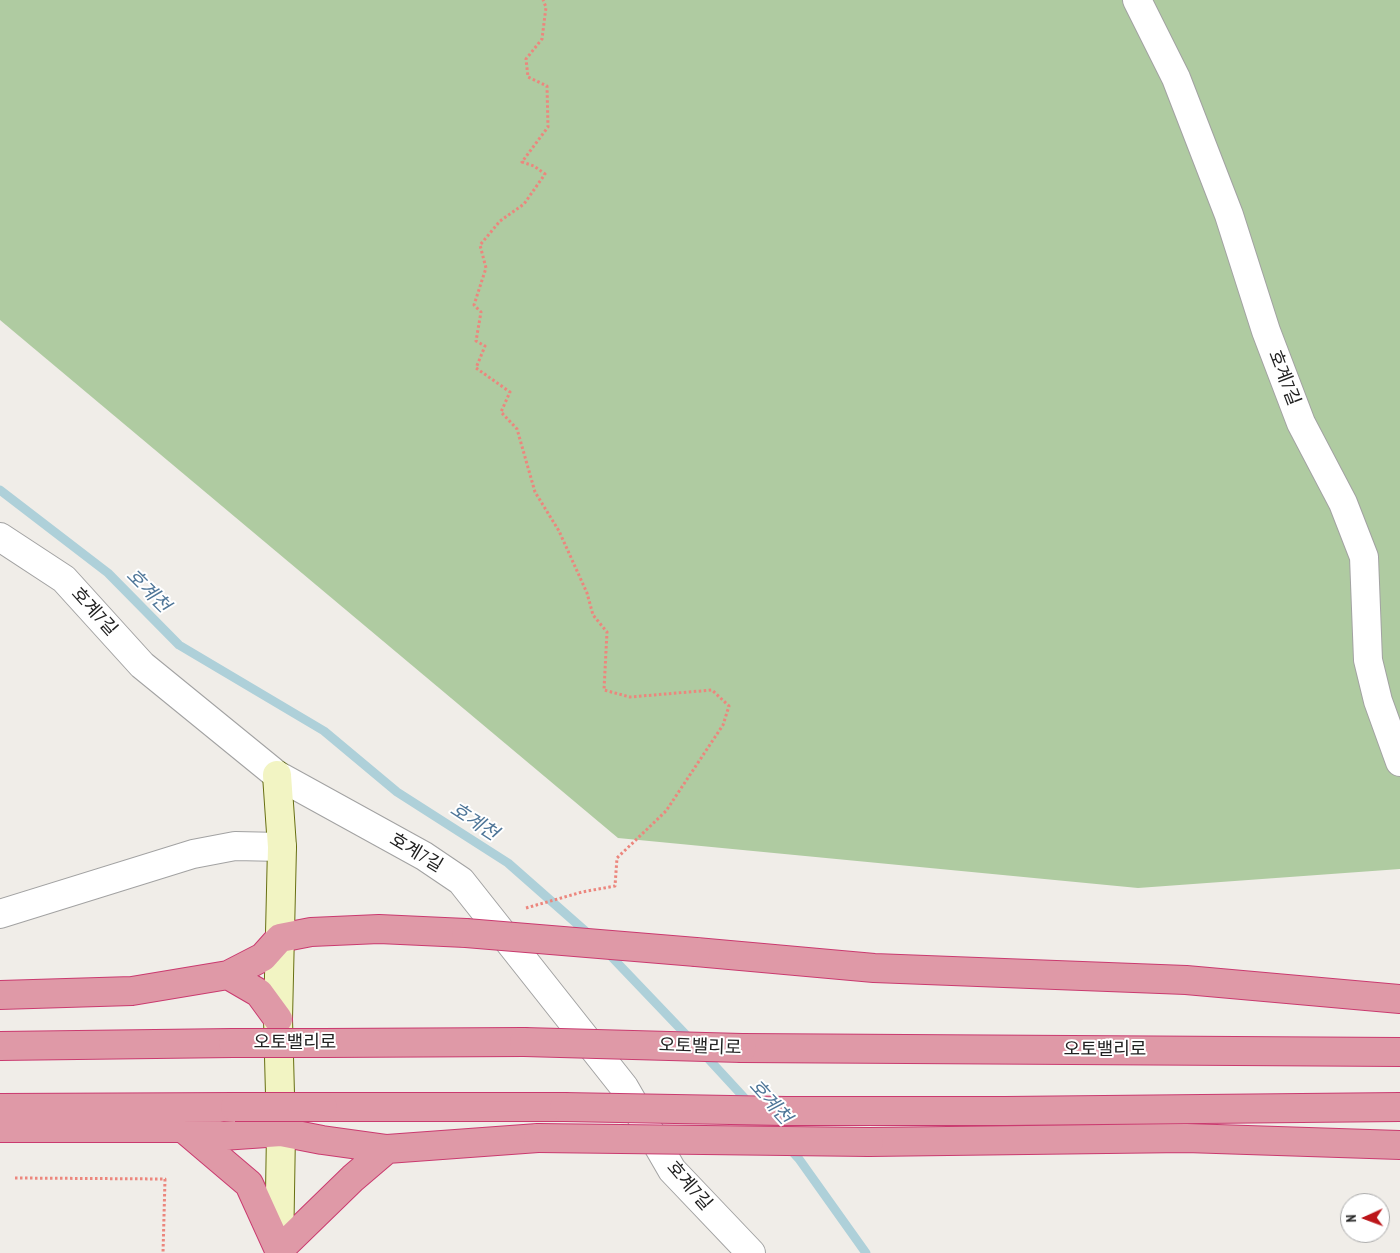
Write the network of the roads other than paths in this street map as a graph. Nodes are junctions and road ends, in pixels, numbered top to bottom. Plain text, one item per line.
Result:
1 (1136, 0) edge
2 (0, 537) edge
3 (1400, 762) edge
4 (277, 775) junction
5 (282, 847) junction
6 (0, 914) edge
7 (280, 938) junction
8 (228, 975) junction
9 (0, 995) edge
10 (1400, 999) edge
11 (278, 1019) junction
12 (0, 1046) edge
13 (1400, 1052) edge
14 (1400, 1106) edge
15 (0, 1108) edge
16 (0, 1128) edge
17 (183, 1128) junction
18 (281, 1132) junction
19 (1400, 1145) edge
20 (388, 1149) junction
21 (279, 1252) edge
22 (752, 1253) edge

1 - 3 street, 호계7길
2 - 4 street, 호계7길
4 - 5 street
4 - 22 street, 호계7길
5 - 6 street
5 - 7 street
7 - 8 highway
7 - 10 highway, bridge
7 - 11 street
8 - 9 highway
8 - 11 highway
11 - 18 street
12 - 13 highway, 오토밸리로, bridge
14 - 15 highway, bridge
16 - 17 highway
17 - 18 highway
17 - 21 highway
18 - 20 highway
18 - 21 street
19 - 20 highway, bridge
20 - 21 highway

